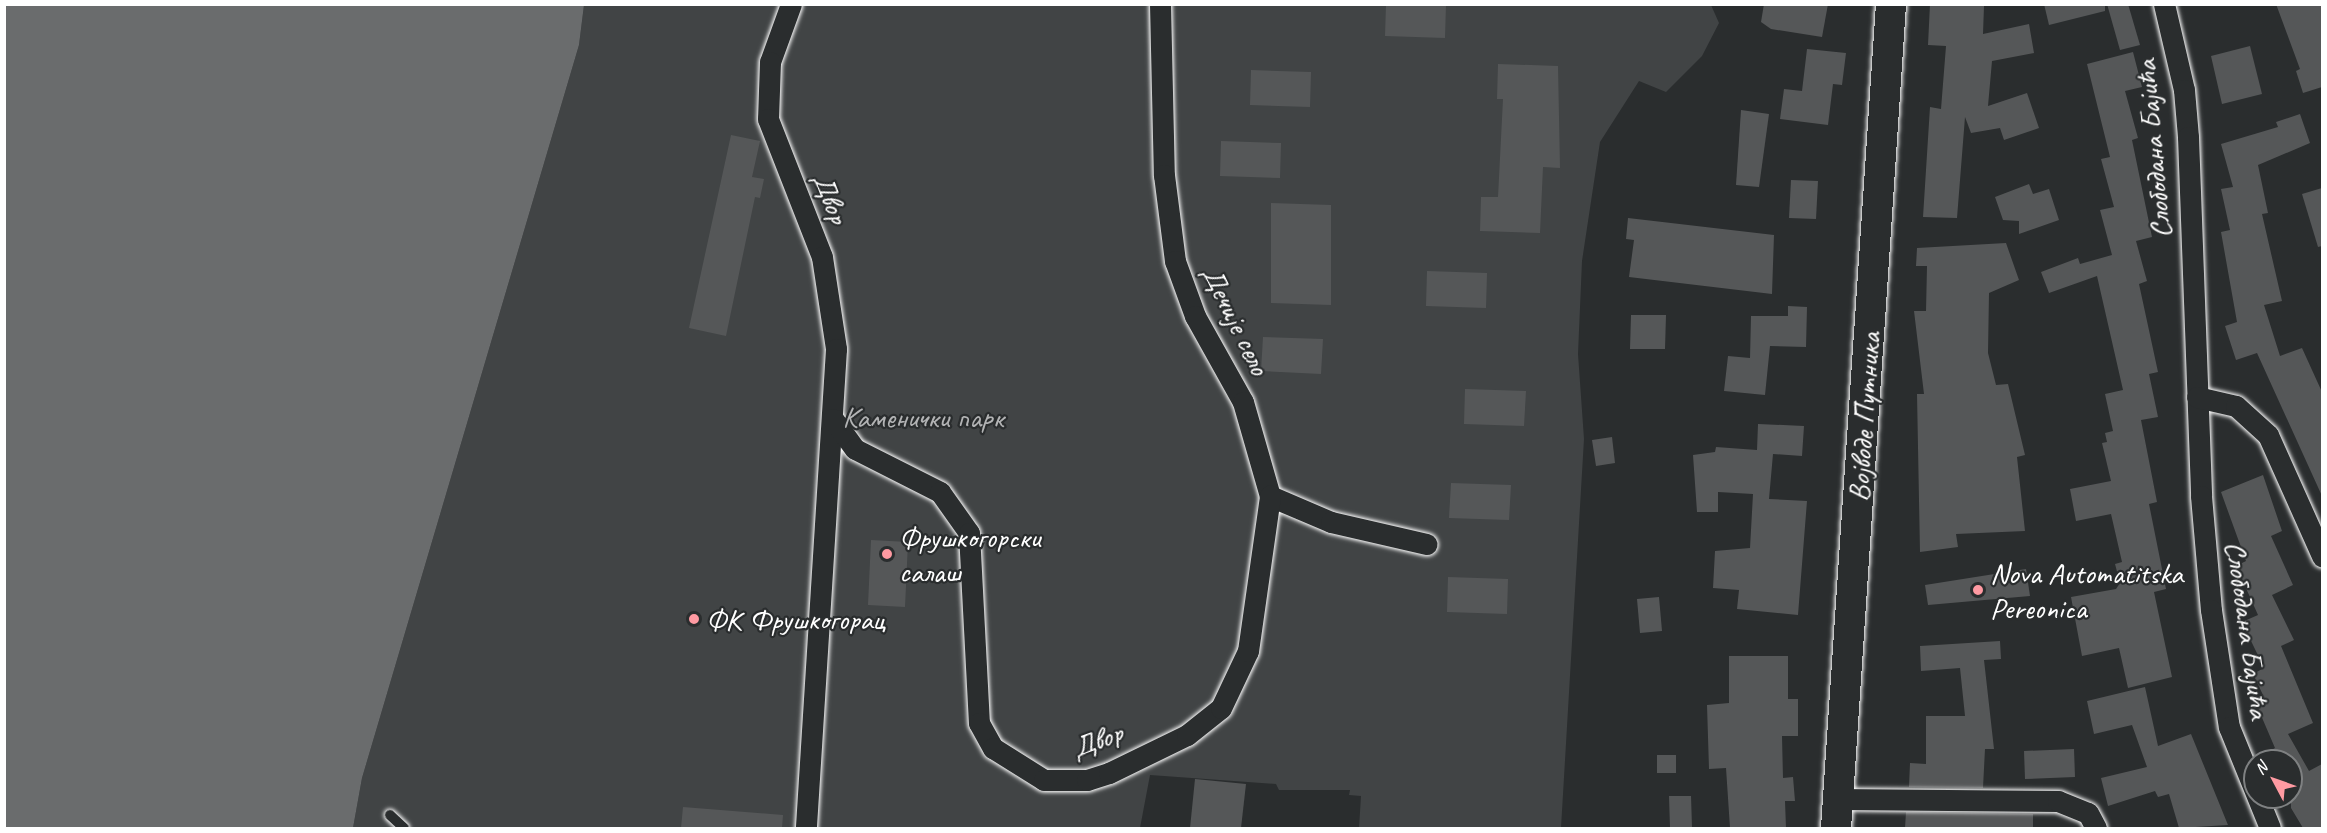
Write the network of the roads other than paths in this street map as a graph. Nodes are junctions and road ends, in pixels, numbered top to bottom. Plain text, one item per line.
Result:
1 (791, 4) edge
2 (1160, 4) edge
3 (1891, 4) edge
4 (2164, 4) edge
5 (2197, 397) junction
6 (833, 419) junction
7 (1270, 496) junction
8 (1426, 544) dead end
9 (2322, 556) edge
10 (390, 814) dead end
11 (1837, 814) edge
12 (404, 828) edge
13 (806, 828) edge
14 (2096, 828) edge
15 (2270, 828) edge

1 - 6 street, Двор
2 - 7 street, Дечије село
3 - 11 main road, Војводе Путника
4 - 5 street, Слободана Бајића
5 - 9 street
5 - 15 street, Слободана Бајића
6 - 7 street, Двор
6 - 13 street, Двор
7 - 8 street
10 - 12 lane
11 - 14 street

